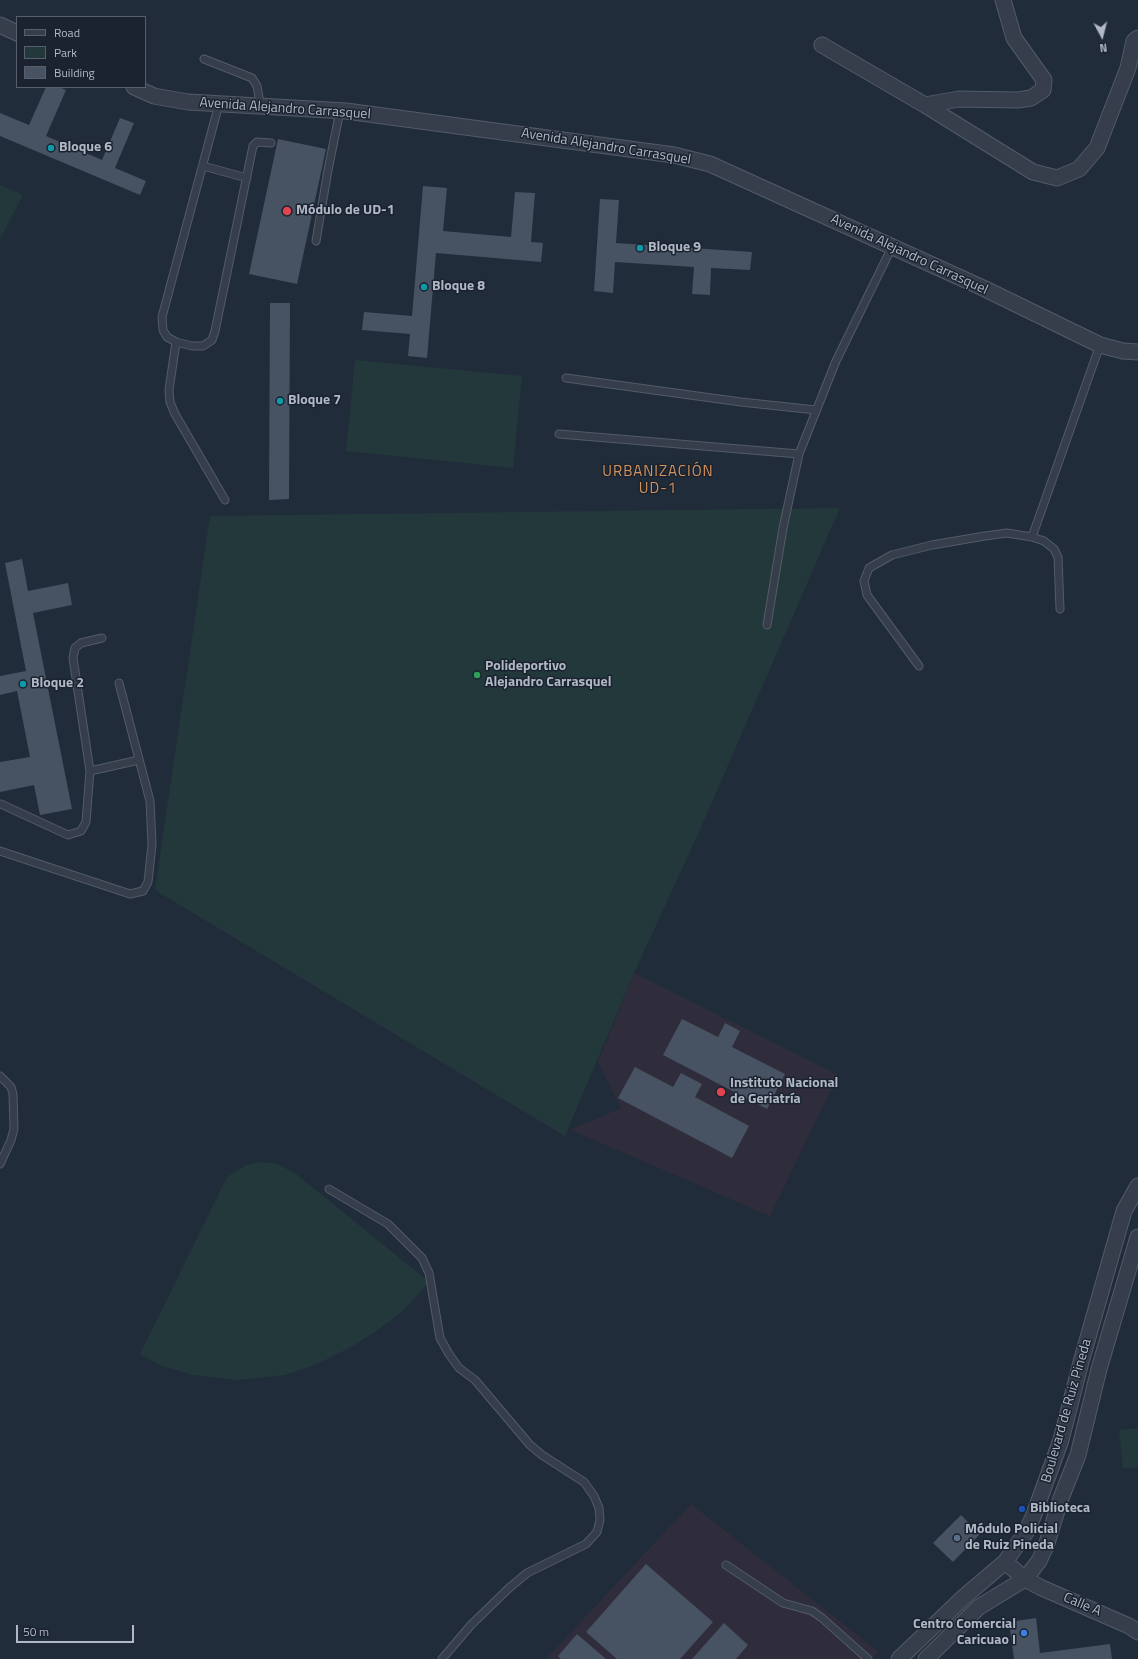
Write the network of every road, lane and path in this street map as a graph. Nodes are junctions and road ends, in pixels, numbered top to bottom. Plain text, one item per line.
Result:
1 (1003, 0) edge
2 (0, 25) edge
3 (16, 33) edge
4 (1138, 38) edge
5 (822, 45) dead end
6 (204, 59) dead end
7 (136, 88) edge
8 (219, 104) junction
9 (925, 105) junction
10 (262, 107) junction
11 (340, 111) junction
12 (271, 143) dead end
13 (203, 166) junction
14 (247, 178) junction
15 (316, 241) dead end
16 (892, 247) junction
17 (176, 342) junction
18 (1100, 345) junction
19 (1138, 352) edge
20 (566, 378) dead end
21 (816, 410) junction
22 (559, 434) dead end
23 (799, 454) junction
24 (224, 500) dead end
25 (1032, 537) junction
26 (1060, 609) dead end
27 (767, 625) dead end
28 (102, 638) dead end
29 (919, 666) dead end
30 (119, 682) dead end
31 (139, 760) junction
32 (90, 771) junction
33 (1, 804) dead end
34 (0, 851) edge
35 (0, 1076) edge
36 (0, 1164) edge
37 (1138, 1186) edge
38 (329, 1189) dead end
39 (1138, 1237) edge
40 (1005, 1562) junction
41 (726, 1566) dead end
42 (1025, 1579) junction
43 (1138, 1632) edge
44 (442, 1659) edge
45 (868, 1659) edge
46 (899, 1659) edge
47 (926, 1659) edge

1 - 9 street
2 - 3 street
4 - 9 street
5 - 9 street
6 - 10 lane
7 - 8 street, Avenida Alejandro Carrasquel
8 - 10 street, Avenida Alejandro Carrasquel
8 - 13 lane
10 - 11 street, Avenida Alejandro Carrasquel
11 - 15 lane
11 - 16 street, Avenida Alejandro Carrasquel
12 - 14 lane
13 - 14 lane
13 - 17 lane
14 - 17 lane
16 - 18 street, Avenida Alejandro Carrasquel
16 - 21 lane
17 - 24 lane
18 - 19 street, Avenida Alejandro Carrasquel
18 - 25 lane
20 - 21 lane
21 - 23 lane
22 - 23 lane
23 - 27 lane
25 - 26 lane
25 - 29 lane
28 - 32 lane
30 - 31 lane
31 - 32 lane
31 - 34 lane
32 - 33 lane
35 - 36 lane
37 - 40 street, Boulevard de Ruiz Pineda
38 - 44 lane
39 - 42 street, Boulevard de Ruiz Pineda
40 - 42 street, Calle A
40 - 46 street, Boulevard de Ruiz Pineda
41 - 45 lane
42 - 43 street, Calle A
42 - 47 street, Boulevard de Ruiz Pineda

